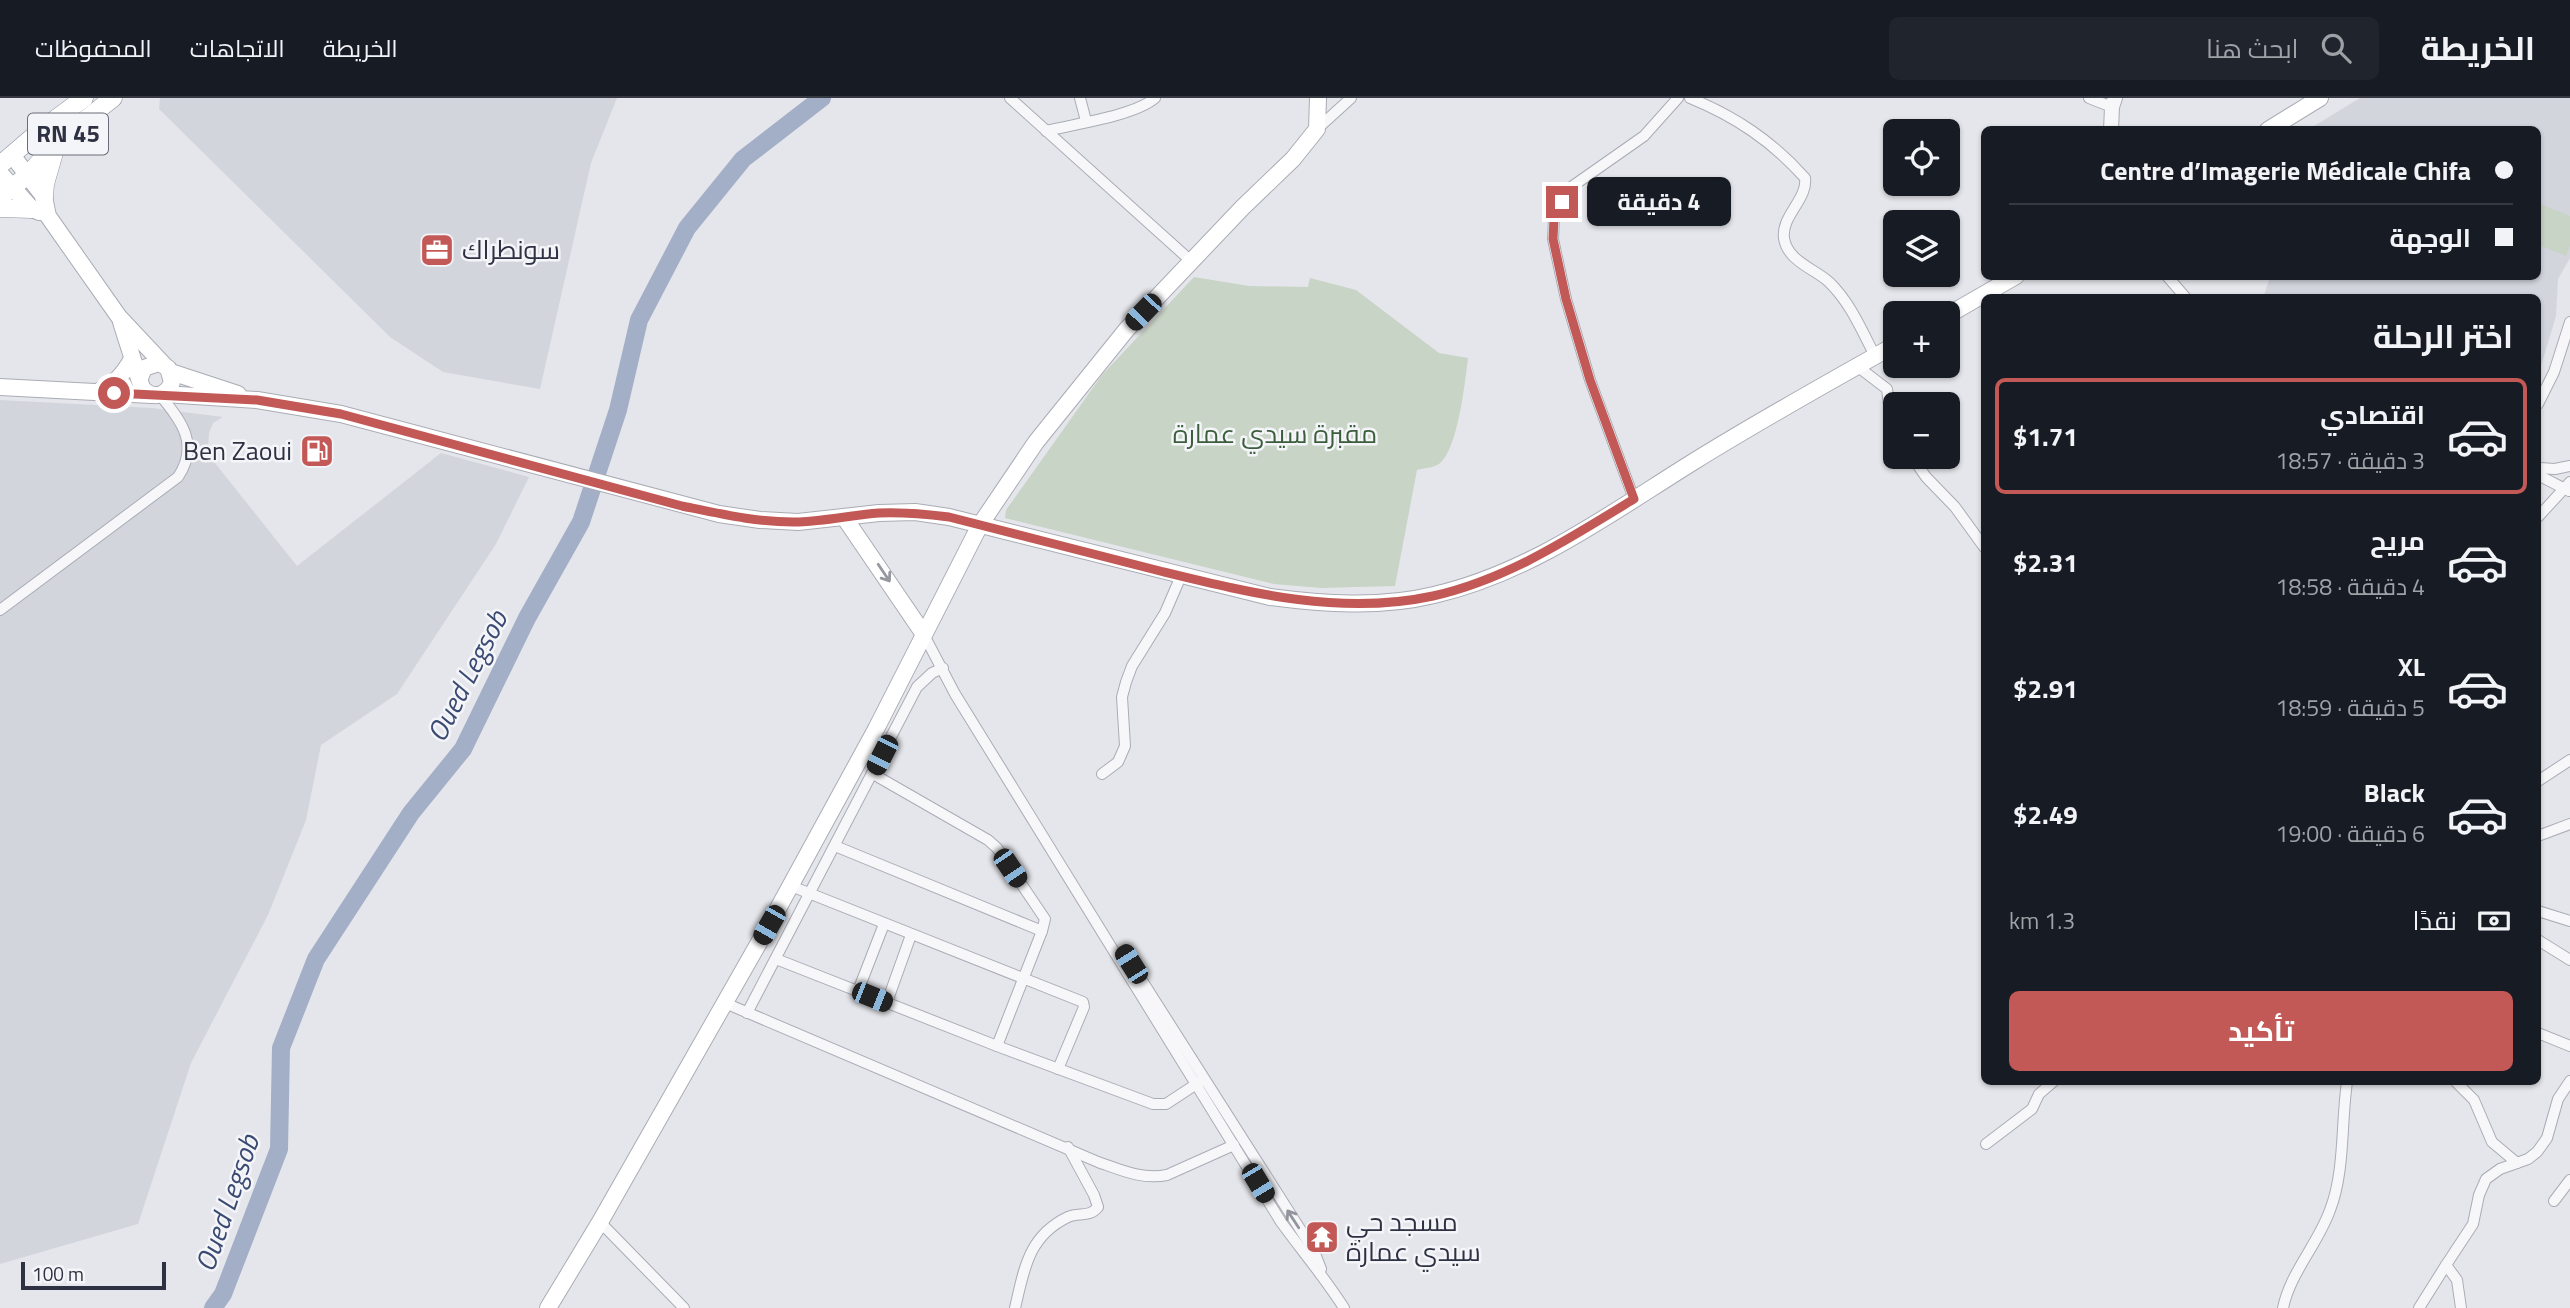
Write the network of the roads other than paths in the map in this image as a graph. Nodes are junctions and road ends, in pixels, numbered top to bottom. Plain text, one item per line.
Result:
1 (84, 98) edge
2 (113, 98) edge
3 (1010, 98) edge
4 (1080, 98) edge
5 (1155, 98) edge
6 (1318, 98) edge
7 (1351, 98) edge
8 (1678, 98) edge
9 (1690, 98) edge
10 (2089, 98) edge
11 (2320, 98) edge
12 (2113, 103) edge
13 (1086, 121) junction
14 (2111, 126) edge
15 (2274, 126) edge
16 (1317, 129) junction
17 (1045, 131) junction
18 (57, 142) junction
19 (6, 160) edge
20 (0, 173) edge
21 (28, 175) junction
22 (6, 192) edge
23 (41, 207) junction
24 (0, 208) edge
25 (1191, 261) junction
26 (2009, 280) edge
27 (2170, 280) edge
28 (1985, 294) edge
29 (2183, 294) edge
30 (1981, 296) edge
31 (1960, 308) edge
32 (119, 317) junction
33 (2570, 321) edge
34 (1883, 352) edge
35 (1875, 356) junction
36 (132, 359) junction
37 (1857, 366) junction
38 (168, 369) junction
39 (140, 378) junction
40 (0, 387) edge
41 (1887, 392) edge
42 (96, 393) junction
43 (158, 395) junction
44 (2541, 398) edge
45 (257, 400) junction
46 (2570, 466) edge
47 (2541, 468) edge
48 (1920, 469) edge
49 (2541, 476) edge
50 (2568, 487) edge
51 (1634, 499) junction
52 (2541, 514) edge
53 (844, 517) junction
54 (980, 525) junction
55 (1981, 543) edge
56 (1181, 576) junction
57 (0, 610) edge
58 (923, 633) junction
59 (943, 668) junction
60 (903, 675) junction
61 (917, 687) junction
62 (876, 729) junction
63 (892, 737) junction
64 (2570, 760) edge
65 (873, 774) junction
66 (1102, 774) dead end
67 (2541, 779) edge
68 (2570, 824) edge
69 (2541, 835) edge
70 (835, 846) junction
71 (791, 886) junction
72 (810, 894) junction
73 (2541, 912) edge
74 (2570, 921) edge
75 (884, 924) junction
76 (1042, 931) junction
77 (911, 934) junction
78 (2541, 942) edge
79 (776, 958) junction
80 (2570, 960) edge
81 (1022, 978) junction
82 (858, 991) junction
83 (887, 1002) junction
84 (725, 1003) junction
85 (747, 1013) junction
86 (2541, 1034) edge
87 (997, 1046) junction
88 (2570, 1046) edge
89 (1058, 1069) junction
90 (1200, 1081) junction
91 (2570, 1081) edge
92 (2050, 1085) edge
93 (2347, 1085) edge
94 (2459, 1085) edge
95 (1986, 1144) dead end
96 (1234, 1145) junction
97 (1068, 1147) junction
98 (2517, 1163) junction
99 (2570, 1180) edge
100 (2554, 1201) dead end
101 (600, 1222) junction
102 (2446, 1265) junction
103 (1325, 1278) junction
104 (548, 1308) edge
105 (684, 1308) edge
106 (1015, 1308) edge
107 (1344, 1308) edge
108 (2283, 1308) edge
109 (2419, 1308) edge
110 (2461, 1308) edge

1 - 19 highway, RN 45
2 - 18 highway, RN 45
3 - 17 street
4 - 13 street
5 - 13 street
6 - 16 main road
7 - 16 street
8 - 51 street
9 - 35 street
10 - 12 street
11 - 15 main road
12 - 14 street
13 - 17 street
16 - 25 main road
17 - 25 street
18 - 21 highway, RN 45
18 - 23 highway
19 - 21 main road
20 - 22 main road
21 - 22 highway, RN 45
21 - 23 main road
22 - 23 main road
23 - 24 highway
23 - 32 main road
25 - 54 main road
26 - 28 main road
27 - 29 street
30 - 31 main road
32 - 36 main road
32 - 38 main road
33 - 44 street
34 - 35 main road
35 - 37 main road
36 - 39 main road
36 - 42 main road
37 - 41 street
37 - 51 main road
38 - 39 main road
38 - 43 main road
38 - 45 main road
39 - 43 main road
40 - 42 main road
42 - 43 main road
43 - 45 main road
43 - 57 street
45 - 53 main road
46 - 47 street
48 - 55 street
49 - 50 street
50 - 52 street
51 - 56 main road
53 - 54 main road
53 -> 58 main road
54 - 56 main road
54 - 58 main road
56 - 66 street
58 - 59 street
58 - 60 main road
59 - 61 street
59 - 90 street
60 - 61 street
60 - 62 main road
61 - 63 street
62 - 63 street
62 - 71 main road
63 - 65 street
64 - 67 street
65 - 70 street
65 - 76 street
68 - 69 street
70 - 72 street
70 - 76 street
71 - 72 street
71 - 84 main road
72 - 75 street
72 - 79 street
73 - 74 street
75 - 77 street
75 - 82 street
76 - 81 street
77 - 81 street
77 - 83 street
78 - 80 street
79 - 82 street
79 - 85 street
81 - 87 street
81 - 89 street
82 - 83 street
83 - 87 street
84 - 85 street
84 - 101 main road
85 - 97 street
86 - 88 street
87 - 89 street
89 - 90 street
90 - 96 street
103 -> 90 street
91 - 98 street
92 - 95 street
93 - 108 street
94 - 98 street
96 - 97 street
96 - 103 street
97 - 106 street
98 - 102 street
99 - 100 street
101 - 104 main road
101 - 105 street
102 - 109 street
102 - 110 street
103 - 107 street

